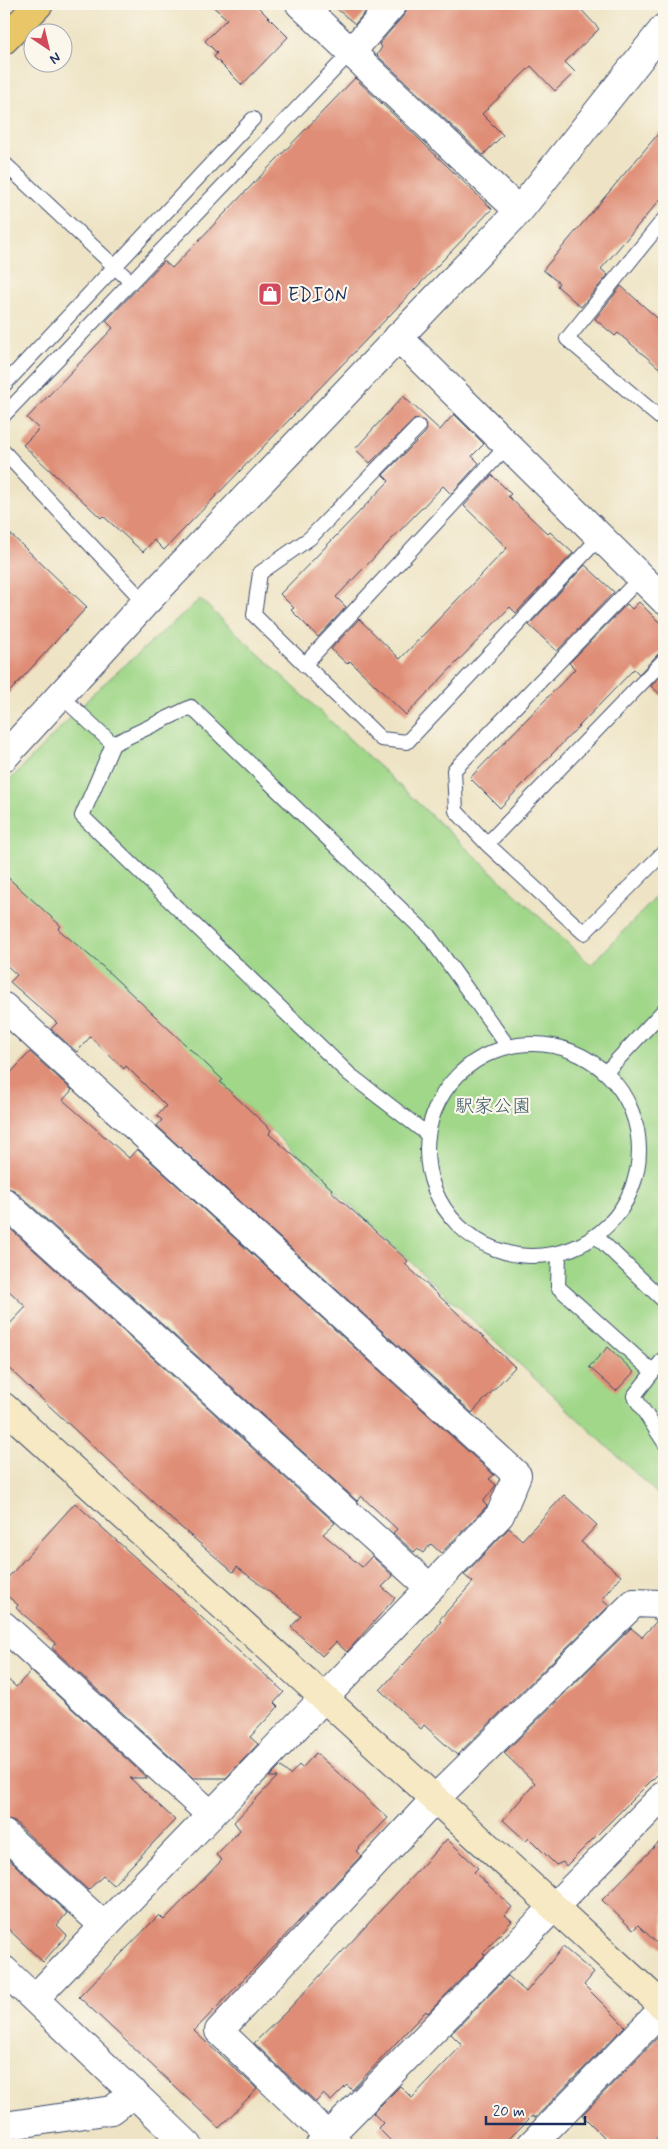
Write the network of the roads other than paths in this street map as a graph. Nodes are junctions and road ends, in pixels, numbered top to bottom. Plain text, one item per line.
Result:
1 (39, 4) edge
2 (300, 4) edge
3 (393, 4) edge
4 (664, 28) edge
5 (4, 40) edge
6 (351, 52) junction
7 (253, 119) dead end
8 (4, 163) edge
9 (519, 211) junction
10 (664, 219) edge
11 (114, 266) junction
12 (131, 282) junction
13 (398, 337) junction
14 (4, 385) edge
15 (4, 415) edge
16 (664, 416) edge
17 (418, 428) dead end
18 (508, 445) junction
19 (4, 452) edge
20 (600, 537) junction
21 (641, 577) junction
22 (664, 600) edge
23 (144, 604) junction
24 (664, 660) edge
25 (304, 665) junction
26 (60, 696) junction
27 (113, 744) junction
28 (4, 757) edge
29 (487, 844) junction
30 (664, 852) edge
31 (664, 1010) edge
32 (6, 1013) edge
33 (507, 1045) junction
34 (606, 1072) junction
35 (426, 1134) junction
36 (4, 1202) edge
37 (597, 1237) junction
38 (558, 1254) junction
39 (664, 1300) edge
40 (664, 1358) edge
41 (653, 1372) junction
42 (4, 1407) edge
43 (664, 1442) edge
44 (430, 1588) junction
45 (664, 1609) edge
46 (4, 1626) edge
47 (325, 1698) junction
48 (664, 1795) edge
49 (435, 1799) junction
50 (210, 1814) junction
51 (4, 1834) edge
52 (555, 1908) junction
53 (104, 1926) junction
54 (4, 1970) edge
55 (35, 1998) junction
56 (664, 2007) edge
57 (134, 2093) junction
58 (4, 2126) edge
59 (329, 2142) edge
60 (188, 2145) edge
61 (531, 2145) edge

1 - 5 highway
2 - 6 street
3 - 6 street
4 - 9 street
6 - 9 street
6 - 12 lane
7 - 11 lane
8 - 11 lane
9 - 13 street
10 - 16 lane
11 - 12 lane
11 - 14 lane
12 - 15 lane
13 - 18 street
13 - 23 street
17 - 25 lane
18 - 20 street
18 - 25 lane
19 - 23 lane
20 - 21 street
20 - 25 lane
21 - 22 street
21 - 29 lane
23 - 26 street
24 - 29 lane
26 - 27 lane
26 - 28 street
27 - 33 lane
27 - 35 lane
29 - 30 lane
31 - 34 lane
32 - 44 street
33 - 34 lane
33 - 35 lane
34 - 37 lane
35 - 38 lane
36 - 44 street
37 - 38 lane
37 - 39 lane
38 - 41 lane
40 - 41 lane
41 - 43 lane
42 - 47 street
44 - 47 street
45 - 49 street
46 - 50 street
47 - 49 street
47 - 50 street
48 - 52 street
49 - 52 street
49 - 59 street
50 - 53 street
51 - 53 street
52 - 56 street
52 - 59 street
53 - 55 street
54 - 55 street
55 - 57 street
56 - 61 street
57 - 58 street
57 - 60 street

